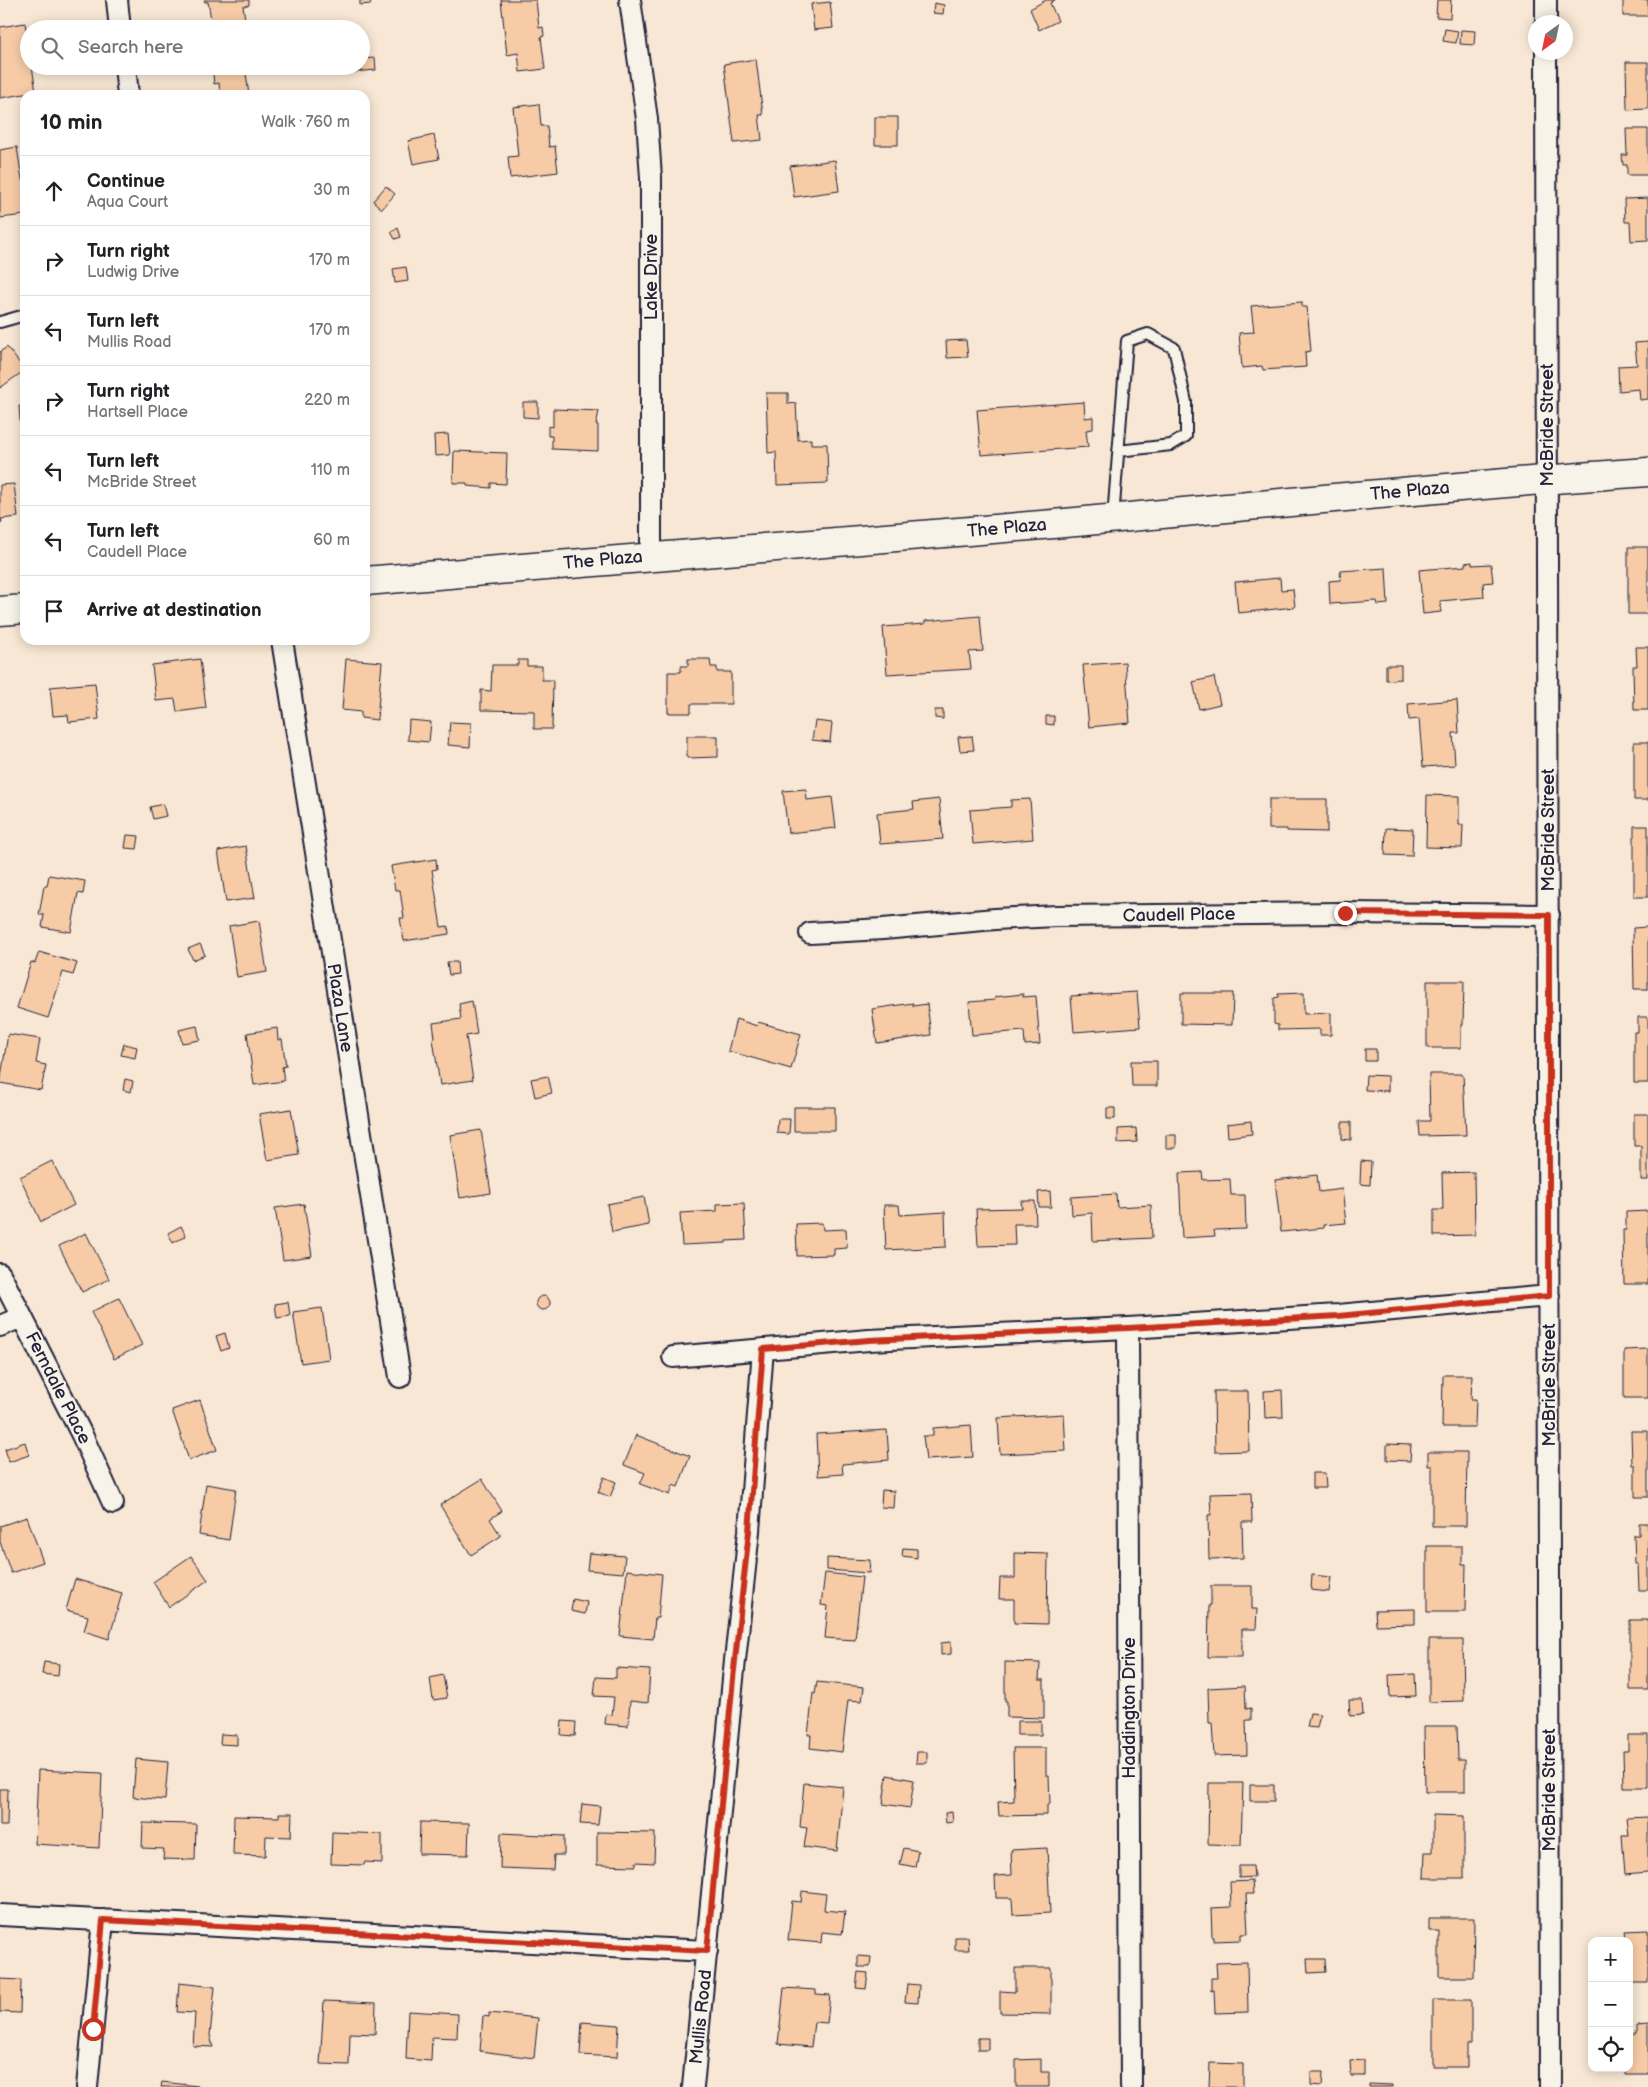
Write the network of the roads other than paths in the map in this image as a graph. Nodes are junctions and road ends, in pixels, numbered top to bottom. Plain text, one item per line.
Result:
1 (117, 0) edge
2 (630, 0) edge
3 (1546, 0) edge
4 (1546, 15) edge
5 (119, 20) edge
6 (1546, 60) edge
7 (126, 75) edge
8 (127, 90) edge
9 (20, 316) edge
10 (0, 322) edge
11 (1118, 451) junction
12 (1648, 472) edge
13 (1547, 479) junction
14 (1113, 519) junction
15 (651, 556) junction
16 (370, 581) edge
17 (20, 609) edge
18 (0, 611) edge
19 (283, 645) edge
20 (1549, 915) junction
21 (810, 932) dead end
22 (0, 1274) edge
23 (1549, 1296) junction
24 (22, 1317) junction
25 (0, 1326) edge
26 (1128, 1328) junction
27 (763, 1349) junction
28 (673, 1357) dead end
29 (400, 1377) dead end
30 (113, 1503) dead end
31 (0, 1915) edge
32 (103, 1920) junction
33 (707, 1951) junction
34 (86, 2087) edge
35 (693, 2087) edge
36 (1131, 2087) edge
37 (1550, 2087) edge

1 - 5 street
2 - 15 street, Lake Drive
3 - 4 street
6 - 13 street, McBride Street
7 - 8 street
9 - 10 lane
11 - 11 lane
11 - 14 lane
12 - 13 main road, The Plaza
13 - 14 main road, The Plaza
13 - 20 street, McBride Street
14 - 15 main road, The Plaza
15 - 16 main road, The Plaza
17 - 18 main road
19 - 29 street, Plaza Lane
20 - 21 street, Caudell Place
20 - 23 street, McBride Street
22 - 24 street, Ferndale Place
23 - 26 street
23 - 37 street, McBride Street
24 - 25 street
24 - 30 street, Ferndale Place
26 - 27 street
26 - 36 street, Haddington Drive
27 - 28 street
27 - 33 street, Mullis Road
31 - 32 street
32 - 33 street
32 - 34 street
33 - 35 street, Mullis Road

